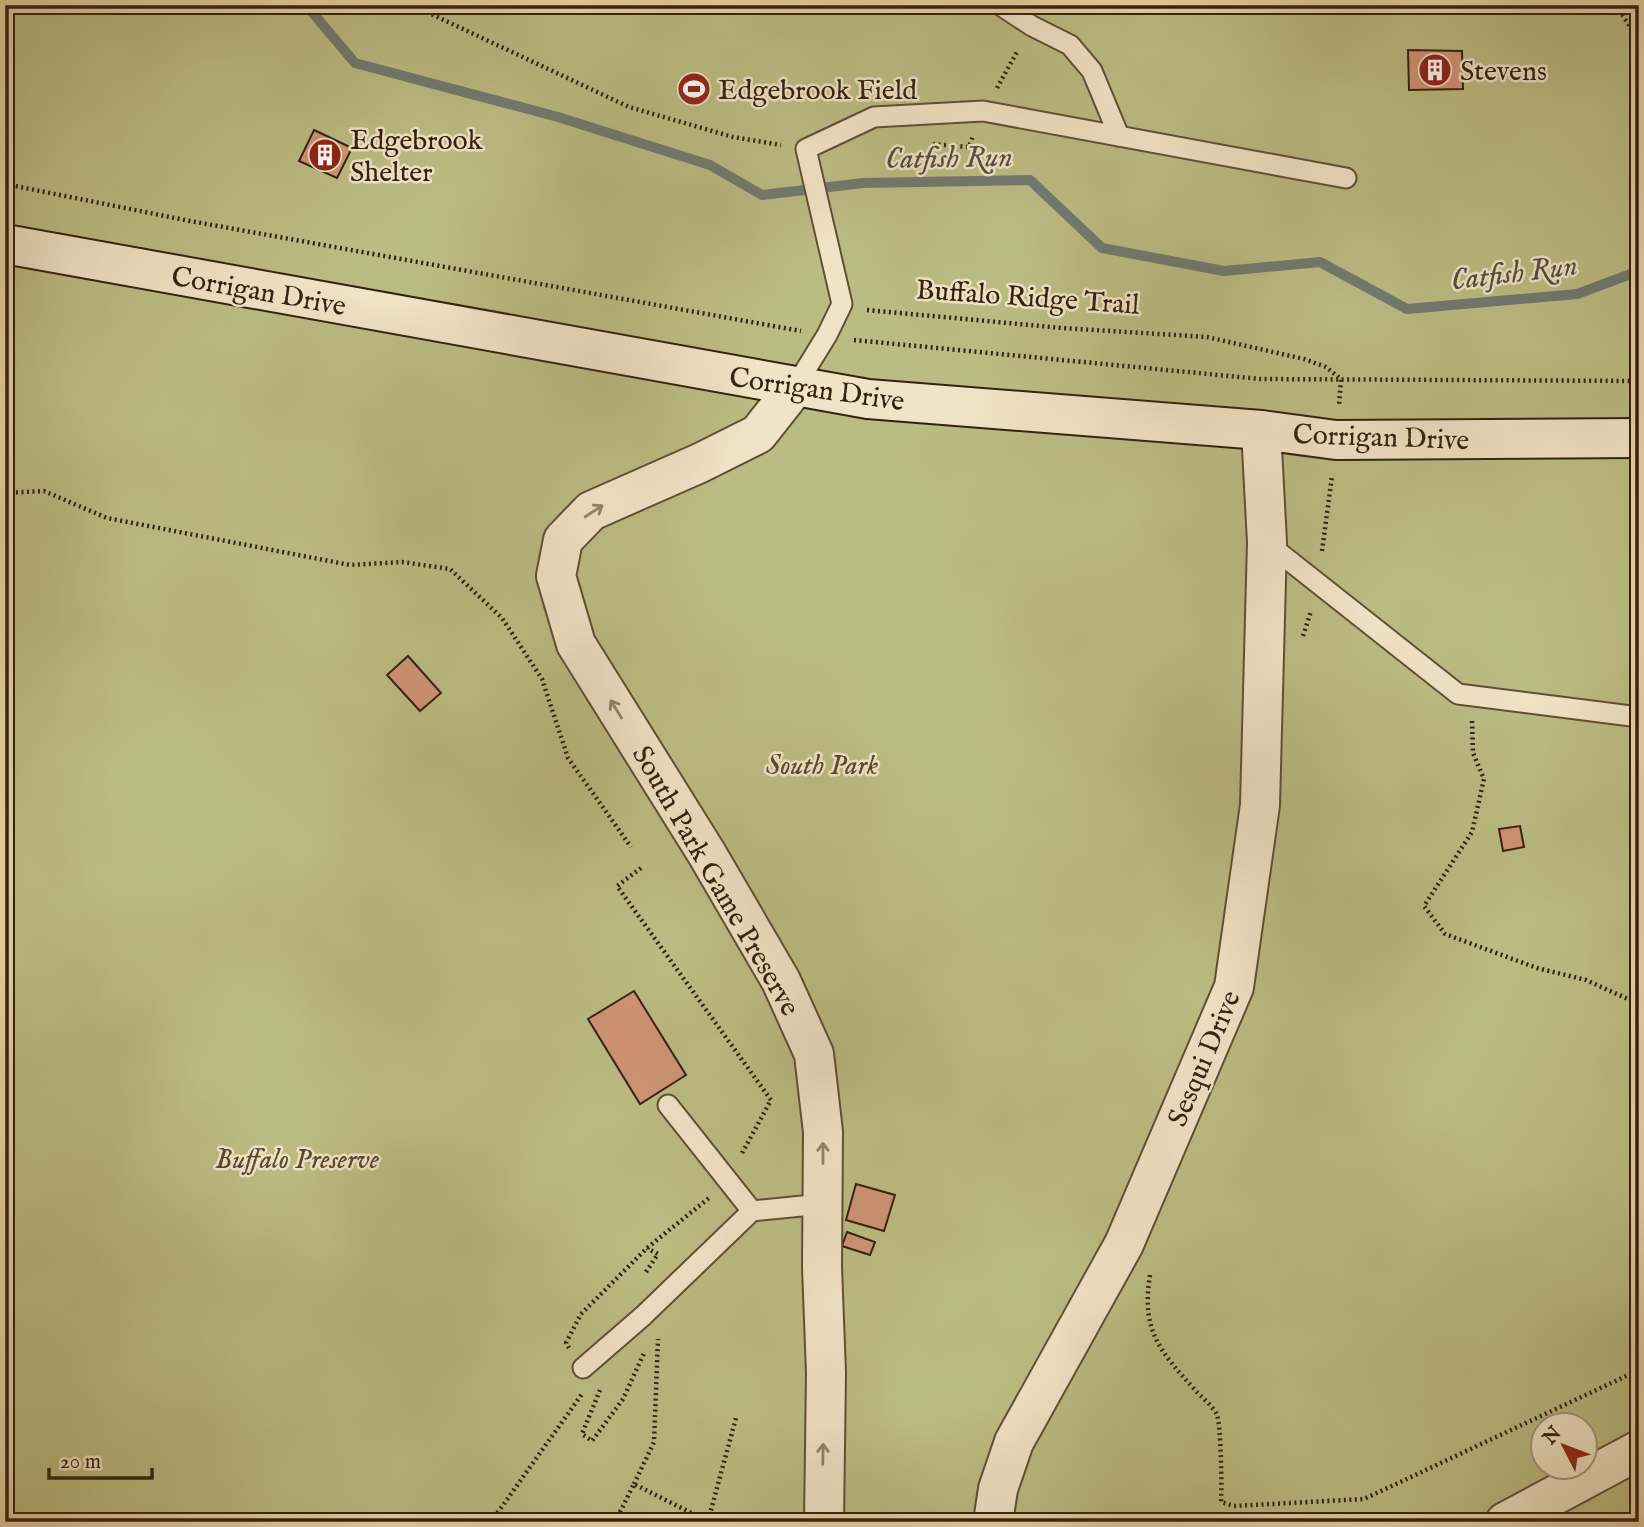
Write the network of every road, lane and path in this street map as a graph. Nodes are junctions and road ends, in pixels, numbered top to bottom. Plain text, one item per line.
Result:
1 (412, 5) edge
2 (1000, 5) edge
3 (1619, 5) edge
4 (1639, 41) edge
5 (1119, 136) junction
6 (806, 149) junction
7 (1346, 178) dead end
8 (5, 244) edge
9 (842, 304) junction
10 (1341, 379) dead end
11 (795, 387) junction
12 (1261, 430) junction
13 (1639, 438) edge
14 (5, 493) edge
15 (1267, 542) junction
16 (1471, 696) junction
17 (1639, 717) edge
18 (631, 847) dead end
19 (1639, 1004) edge
20 (668, 1105) dead end
21 (822, 1204) junction
22 (1639, 1204) edge
23 (752, 1210) junction
24 (1639, 1255) edge
25 (658, 1336) dead end
26 (648, 1345) dead end
27 (583, 1367) dead end
28 (1639, 1370) edge
29 (602, 1386) dead end
30 (584, 1391) dead end
31 (736, 1418) dead end
32 (1639, 1450) edge
33 (634, 1484) junction
34 (1234, 1506) dead end
35 (709, 1521) edge
36 (491, 1522) edge
37 (615, 1522) edge
38 (824, 1522) edge
39 (993, 1522) edge
40 (1505, 1522) edge

1 - 6 path
2 - 5 lane
3 - 4 path
5 - 6 lane
5 - 7 lane
6 - 9 lane
8 - 11 street, Corrigan Drive
9 - 10 path, Buffalo Ridge Trail
9 - 11 lane
11 - 12 street, Corrigan Drive
21 -> 11 street, South Park Game Preserve
12 - 13 street, Corrigan Drive
12 - 15 street, Sesqui Drive
14 - 18 path
15 - 16 lane
15 - 39 street, Sesqui Drive
16 - 17 lane
16 - 19 path
20 - 23 lane
21 - 23 lane
38 -> 21 street, South Park Game Preserve
22 - 24 path
23 - 27 lane
25 - 33 path
26 - 29 path
28 - 34 path
30 - 36 path
31 - 35 path
32 - 40 street
33 - 35 path
33 - 37 path

